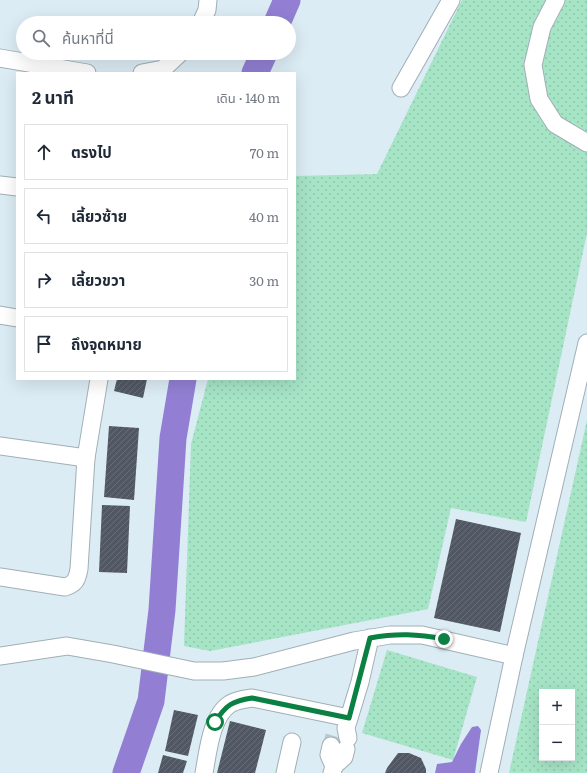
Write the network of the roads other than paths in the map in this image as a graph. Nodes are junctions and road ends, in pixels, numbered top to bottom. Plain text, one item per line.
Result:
1 (208, 0) edge
2 (451, 0) edge
3 (556, 0) edge
4 (204, 16) edge
5 (0, 58) edge
6 (173, 60) edge
7 (81, 72) edge
8 (147, 72) edge
9 (401, 88) dead end
10 (587, 143) edge
11 (0, 185) edge
12 (16, 187) edge
13 (0, 315) edge
14 (16, 318) edge
15 (587, 343) edge
16 (99, 380) edge
17 (0, 446) edge
18 (86, 458) junction
19 (0, 577) edge
20 (370, 638) junction
21 (0, 656) edge
22 (514, 656) junction
23 (343, 736) junction
24 (292, 742) dead end
25 (333, 770) edge
26 (204, 773) edge
27 (285, 773) edge
28 (489, 773) edge

1 - 4 street
2 - 9 street
3 - 10 street
5 - 7 street
6 - 8 street
11 - 12 street
13 - 14 street
15 - 22 street
16 - 18 street
17 - 18 street
18 - 19 street
20 - 21 street
20 - 22 street
20 - 23 street
22 - 28 street
23 - 25 street
23 - 26 street
24 - 27 street

